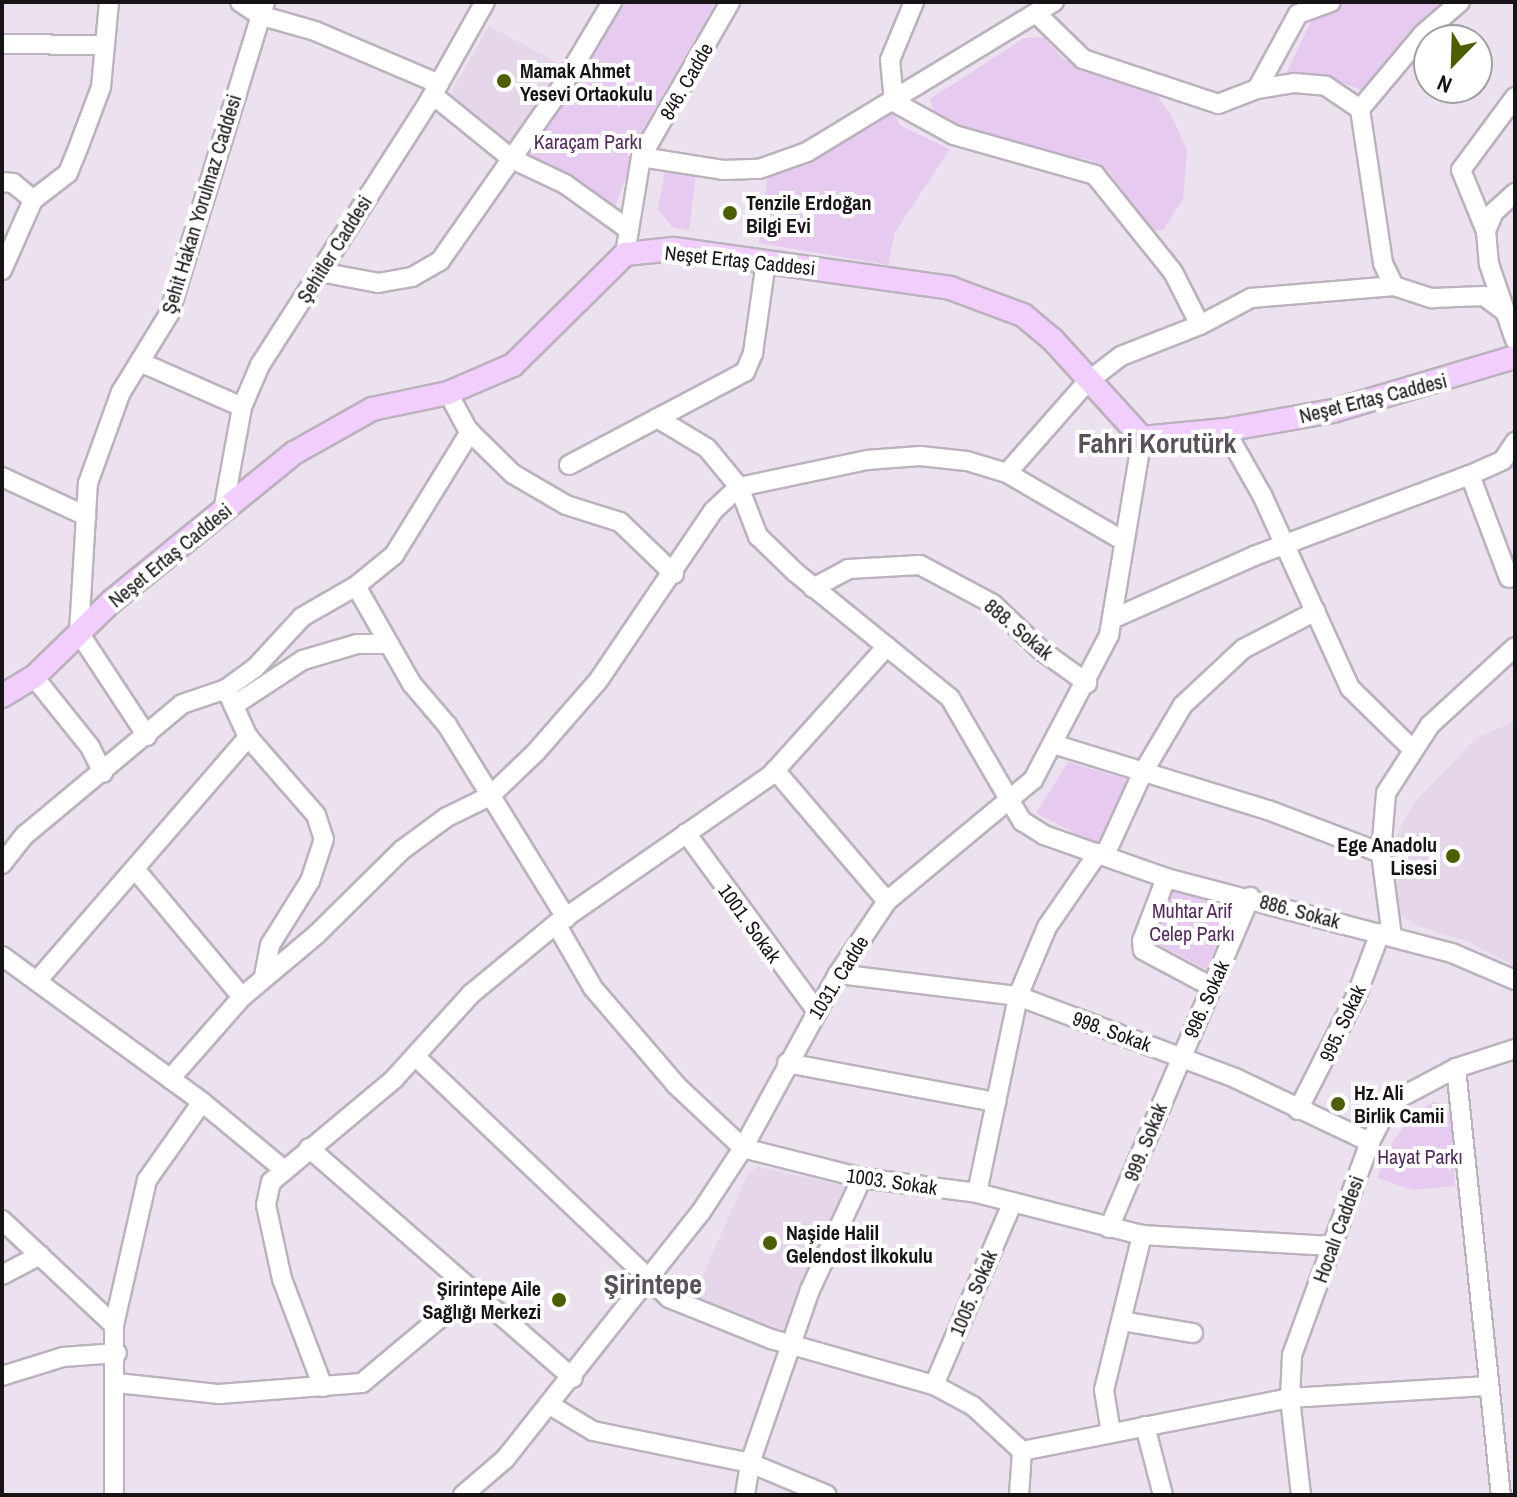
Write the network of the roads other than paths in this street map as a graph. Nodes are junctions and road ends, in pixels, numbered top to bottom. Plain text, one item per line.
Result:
1 (90, 2) edge
2 (109, 2) edge
3 (240, 2) edge
4 (485, 2) edge
5 (612, 2) edge
6 (730, 2) edge
7 (914, 2) edge
8 (1054, 2) edge
9 (1331, 2) edge
10 (1460, 2) edge
11 (1292, 8) edge
12 (262, 9) edge
13 (1039, 16) junction
14 (104, 22) junction
15 (2, 44) edge
16 (103, 45) junction
17 (436, 89) junction
18 (1257, 89) junction
19 (1515, 97) edge
20 (894, 102) junction
21 (1360, 109) junction
22 (641, 157) junction
23 (512, 159) junction
24 (2, 182) edge
25 (1515, 193) edge
26 (33, 200) junction
27 (629, 230) junction
28 (1486, 231) junction
29 (625, 254) junction
30 (766, 262) junction
31 (2, 270) edge
32 (320, 272) junction
33 (1394, 286) junction
34 (1509, 315) junction
35 (1200, 325) junction
36 (1515, 340) edge
37 (1515, 357) edge
38 (140, 362) junction
39 (1087, 382) junction
40 (448, 393) junction
41 (242, 407) junction
42 (657, 418) junction
43 (1225, 430) junction
44 (470, 432) junction
45 (1142, 438) junction
46 (1515, 442) edge
47 (569, 465) dead end
48 (1007, 473) junction
49 (1470, 475) junction
50 (4, 482) edge
51 (739, 487) junction
52 (223, 511) junction
53 (86, 516) junction
54 (1124, 541) junction
55 (1286, 545) junction
56 (674, 574) junction
57 (1509, 578) dead end
58 (356, 586) junction
59 (813, 588) junction
60 (1316, 611) junction
61 (1112, 619) junction
62 (79, 633) junction
63 (389, 644) junction
64 (887, 646) junction
65 (1515, 647) edge
66 (34, 677) junction
67 (1087, 683) junction
68 (2, 696) edge
69 (231, 697) junction
70 (147, 736) junction
71 (248, 737) junction
72 (1053, 744) junction
73 (1413, 750) junction
74 (775, 770) junction
75 (103, 773) junction
76 (1142, 774) junction
77 (490, 796) junction
78 (1007, 796) junction
79 (686, 833) junction
80 (1381, 853) junction
81 (1102, 854) junction
82 (2, 864) edge
83 (135, 869) junction
84 (1166, 878) junction
85 (1250, 897) junction
86 (887, 901) junction
87 (561, 921) junction
88 (1386, 935) junction
89 (2, 956) edge
90 (838, 974) junction
91 (264, 975) junction
92 (1515, 980) edge
93 (37, 981) junction
94 (1212, 987) junction
95 (1018, 996) junction
96 (242, 997) junction
97 (816, 1010) junction
98 (1515, 1049) edge
99 (415, 1056) junction
100 (1181, 1056) junction
101 (787, 1063) junction
102 (1456, 1068) junction
103 (170, 1079) junction
104 (202, 1102) junction
105 (996, 1102) junction
106 (1298, 1110) junction
107 (1370, 1142) junction
108 (309, 1148) junction
109 (743, 1148) junction
110 (283, 1169) junction
111 (862, 1178) junction
112 (977, 1193) junction
113 (1013, 1202) junction
114 (2, 1220) edge
115 (1109, 1228) junction
116 (1142, 1235) junction
117 (1331, 1246) junction
118 (40, 1255) junction
119 (2, 1275) edge
120 (651, 1278) junction
121 (472, 1291) junction
122 (1122, 1321) junction
123 (114, 1325) junction
124 (1193, 1333) dead end
125 (792, 1345) junction
126 (117, 1353) junction
127 (2, 1376) edge
128 (573, 1378) junction
129 (117, 1383) junction
130 (934, 1385) junction
131 (1488, 1386) junction
132 (323, 1387) junction
133 (1290, 1398) junction
134 (550, 1405) junction
135 (1515, 1421) edge
136 (1495, 1425) junction
137 (1145, 1426) junction
138 (1111, 1433) junction
139 (1022, 1451) junction
140 (750, 1463) junction
141 (114, 1495) edge
142 (463, 1495) edge
143 (745, 1495) edge
144 (827, 1495) edge
145 (1019, 1495) edge
146 (1163, 1495) edge
147 (1301, 1495) edge
148 (1501, 1495) edge

1 - 14 street
2 - 14 street
3 - 12 street
4 - 17 street, Şehitler Caddesi
5 - 23 street
6 - 22 street, 846. Cadde
7 - 20 street
8 - 13 street
9 - 11 street
10 - 21 street
11 - 18 street
12 - 17 street
12 - 38 street, Şehit Hakan Yorulmaz Caddesi
13 - 18 street
13 - 20 street
14 - 16 street
15 - 16 street
16 - 26 street
17 - 23 street
17 - 32 street, Şehitler Caddesi
18 - 21 street
19 - 28 street
20 - 22 street
20 - 35 street
21 - 33 street
22 - 27 street, 846. Cadde
23 - 27 street
23 - 32 street
24 - 26 street
25 - 28 street
26 - 31 street
27 - 29 street, 846. Cadde
28 - 34 street
29 - 30 main road, Neşet Ertaş Caddesi
29 - 40 main road, Neşet Ertaş Caddesi
30 - 39 main road, Neşet Ertaş Caddesi
30 - 42 street
32 - 41 street, Şehitler Caddesi
33 - 34 street
33 - 35 street
34 - 36 street
35 - 39 street
37 - 43 main road, Neşet Ertaş Caddesi
38 - 41 street
38 - 53 street, Şehit Hakan Yorulmaz Caddesi
39 - 45 main road, Neşet Ertaş Caddesi
39 - 48 street
40 - 44 street
40 - 52 main road, Neşet Ertaş Caddesi
41 - 52 street, Şehitler Caddesi
42 - 47 street
42 - 51 street, 886. Sokak
43 - 45 main road, Neşet Ertaş Caddesi
43 - 55 street
44 - 56 street
44 - 58 street
45 - 54 street, 1031. Cadde
46 - 49 street
48 - 51 street
48 - 54 street
49 - 55 street
49 - 57 street
50 - 53 street
51 - 56 street
51 - 59 street, 886. Sokak
52 - 62 main road, Neşet Ertaş Caddesi
53 - 62 street, Şehit Hakan Yorulmaz Caddesi
54 - 61 street, 1031. Cadde
55 - 60 street
55 - 61 street
56 - 77 street
58 - 63 street, 1003. Sokak
58 - 69 street
59 - 64 street, 886. Sokak
59 - 67 street, 888. Sokak
60 - 73 street
60 - 76 street
61 - 67 street, 1031. Cadde
62 - 66 main road, Neşet Ertaş Caddesi
62 - 70 street
63 - 69 street
63 - 77 street, 1003. Sokak
64 - 74 street
64 - 78 street, 886. Sokak
65 - 73 street
66 - 68 main road, Neşet Ertaş Caddesi
66 - 75 street
67 - 72 street, 1031. Cadde
69 - 70 street
69 - 71 street
70 - 75 street
71 - 83 street
71 - 91 street
72 - 76 street
72 - 78 street, 1031. Cadde
73 - 80 street
74 - 79 street
74 - 86 street
75 - 82 street
76 - 80 street
76 - 81 street
77 - 87 street, 1003. Sokak
77 - 91 street
78 - 81 street, 886. Sokak
78 - 86 street, 1031. Cadde
79 - 87 street
79 - 97 street, 1001. Sokak
80 - 88 street
81 - 84 street, 886. Sokak
81 - 95 street
83 - 93 street
83 - 96 street
84 - 85 street, 886. Sokak
84 - 94 street
85 - 88 street, 886. Sokak
85 - 94 street, 996. Sokak
86 - 90 street, 1031. Cadde
87 - 99 street
87 - 109 street, 1003. Sokak
88 - 92 street, 886. Sokak
88 - 106 street, 995. Sokak
89 - 93 street
90 - 95 street, 998. Sokak
90 - 97 street, 1031. Cadde
91 - 96 street
93 - 103 street
94 - 100 street, 996. Sokak
95 - 100 street, 998. Sokak
95 - 105 street
96 - 103 street
97 - 101 street, 1031. Cadde
98 - 102 street, Hocalı Caddesi
99 - 108 street
99 - 120 street
100 - 106 street, 998. Sokak
100 - 115 street, 999. Sokak
101 - 105 street
101 - 109 street, 1031. Cadde
102 - 107 street, Hocalı Caddesi
102 - 131 street
103 - 104 street
104 - 110 street
104 - 123 street
105 - 112 street
106 - 107 street, 998. Sokak
107 - 117 street, Hocalı Caddesi
108 - 110 street
108 - 121 street
109 - 111 street, 1003. Sokak
109 - 120 street, 1031. Cadde
110 - 132 street
111 - 112 street, 1003. Sokak
111 - 125 street
112 - 113 street, 1003. Sokak
113 - 115 street, 1003. Sokak
113 - 130 street, 1005. Sokak
114 - 118 street
115 - 116 street, 1003. Sokak
116 - 117 street, 1003. Sokak
116 - 122 street
117 - 133 street, Hocalı Caddesi
118 - 119 street
118 - 123 street
120 - 125 street
120 - 128 street, 1031. Cadde
121 - 128 street
121 - 132 street
122 - 124 street
122 - 138 street
123 - 126 street
125 - 130 street
125 - 140 street
126 - 127 street
126 - 129 street
128 - 134 street, 1031. Cadde
129 - 132 street
129 - 141 street
130 - 139 street
131 - 133 street
131 - 136 street
133 - 137 street
133 - 147 street, Hocalı Caddesi
134 - 140 street
134 - 142 street, 1031. Cadde
135 - 136 street
136 - 148 street
137 - 138 street
137 - 146 street
138 - 139 street
139 - 145 street
140 - 143 street
140 - 144 street

